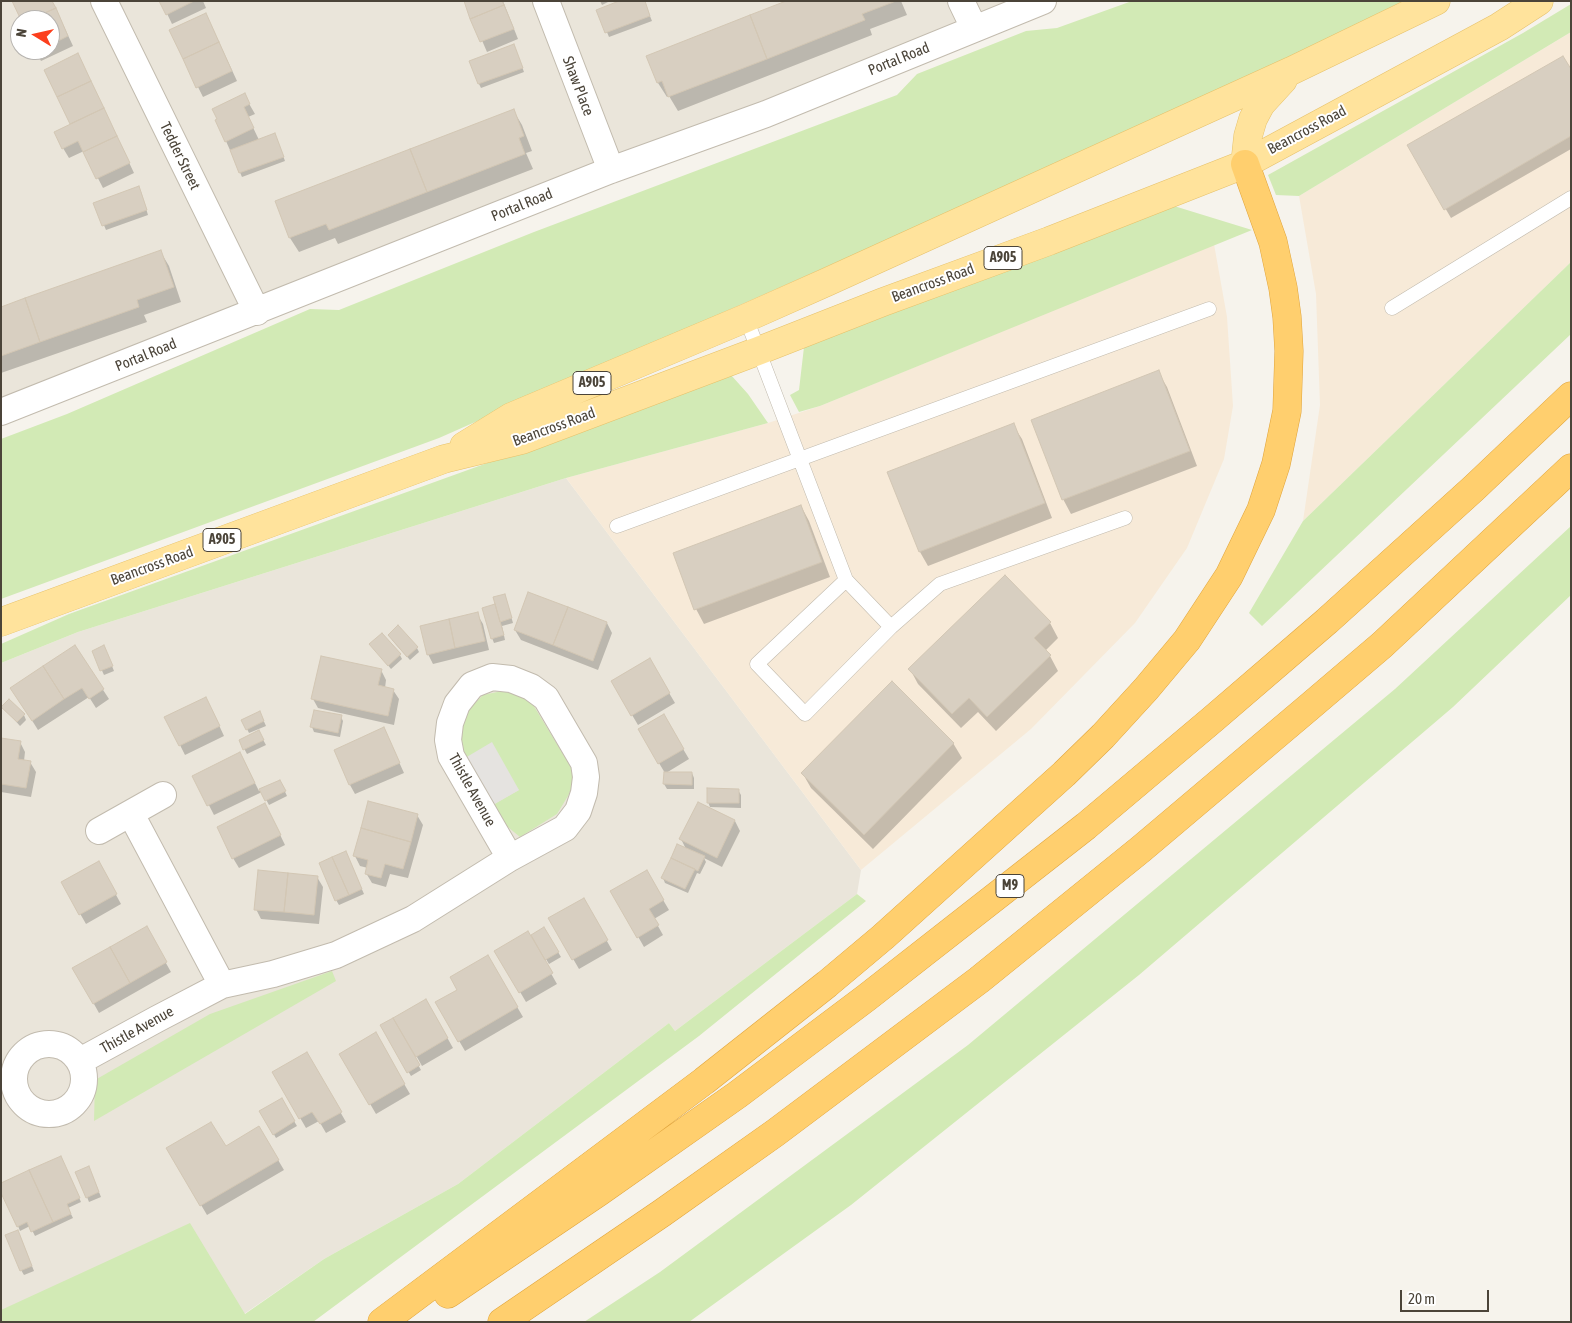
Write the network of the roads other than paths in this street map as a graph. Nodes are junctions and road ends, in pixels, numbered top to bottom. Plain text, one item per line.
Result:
1 (104, 1) edge
2 (546, 1) edge
3 (961, 1) edge
4 (1043, 1) edge
5 (1436, 1) edge
6 (1539, 1) edge
7 (974, 28) junction
8 (1291, 71) junction
9 (1245, 164) junction
10 (611, 170) junction
11 (1571, 198) edge
12 (1392, 308) dead end
13 (1209, 309) dead end
14 (257, 312) junction
15 (746, 318) junction
16 (758, 351) junction
17 (1571, 396) edge
18 (1, 412) edge
19 (444, 459) junction
20 (801, 459) junction
21 (1571, 468) edge
22 (1125, 518) dead end
23 (617, 526) dead end
24 (846, 580) junction
25 (1, 622) edge
26 (891, 627) junction
27 (163, 795) dead end
28 (131, 814) junction
29 (99, 831) dead end
30 (510, 858) junction
31 (222, 985) junction
32 (80, 1061) junction
33 (8, 1095) edge
34 (382, 1322) edge
35 (405, 1322) edge
36 (502, 1322) edge

1 - 14 street, Tedder Street
2 - 10 street, Shaw Place
3 - 7 street
4 - 7 street, Portal Road
5 - 8 main road, Beancross Road / A905
6 - 9 main road, Beancross Road / A905
7 - 10 street, Portal Road
8 - 9 main road, A905
8 - 15 main road, Beancross Road / A905
9 - 16 main road, Beancross Road / A905
9 - 34 highway
10 - 14 street, Portal Road
11 - 12 lane
13 - 20 lane
14 - 18 street, Portal Road
15 - 16 lane
15 - 19 main road, Beancross Road / A905
16 - 19 main road, Beancross Road / A905
16 - 20 lane
17 - 35 highway, M9
19 - 25 main road, Beancross Road / A905
20 - 23 lane
20 - 24 lane
21 - 36 highway
22 - 26 lane
24 - 26 lane
24 - 26 lane
27 - 28 street
28 - 29 street
28 - 31 street
30 - 30 street, Thistle Avenue
30 - 31 street, Thistle Avenue
31 - 32 street, Thistle Avenue
32 - 33 street
32 - 33 street

